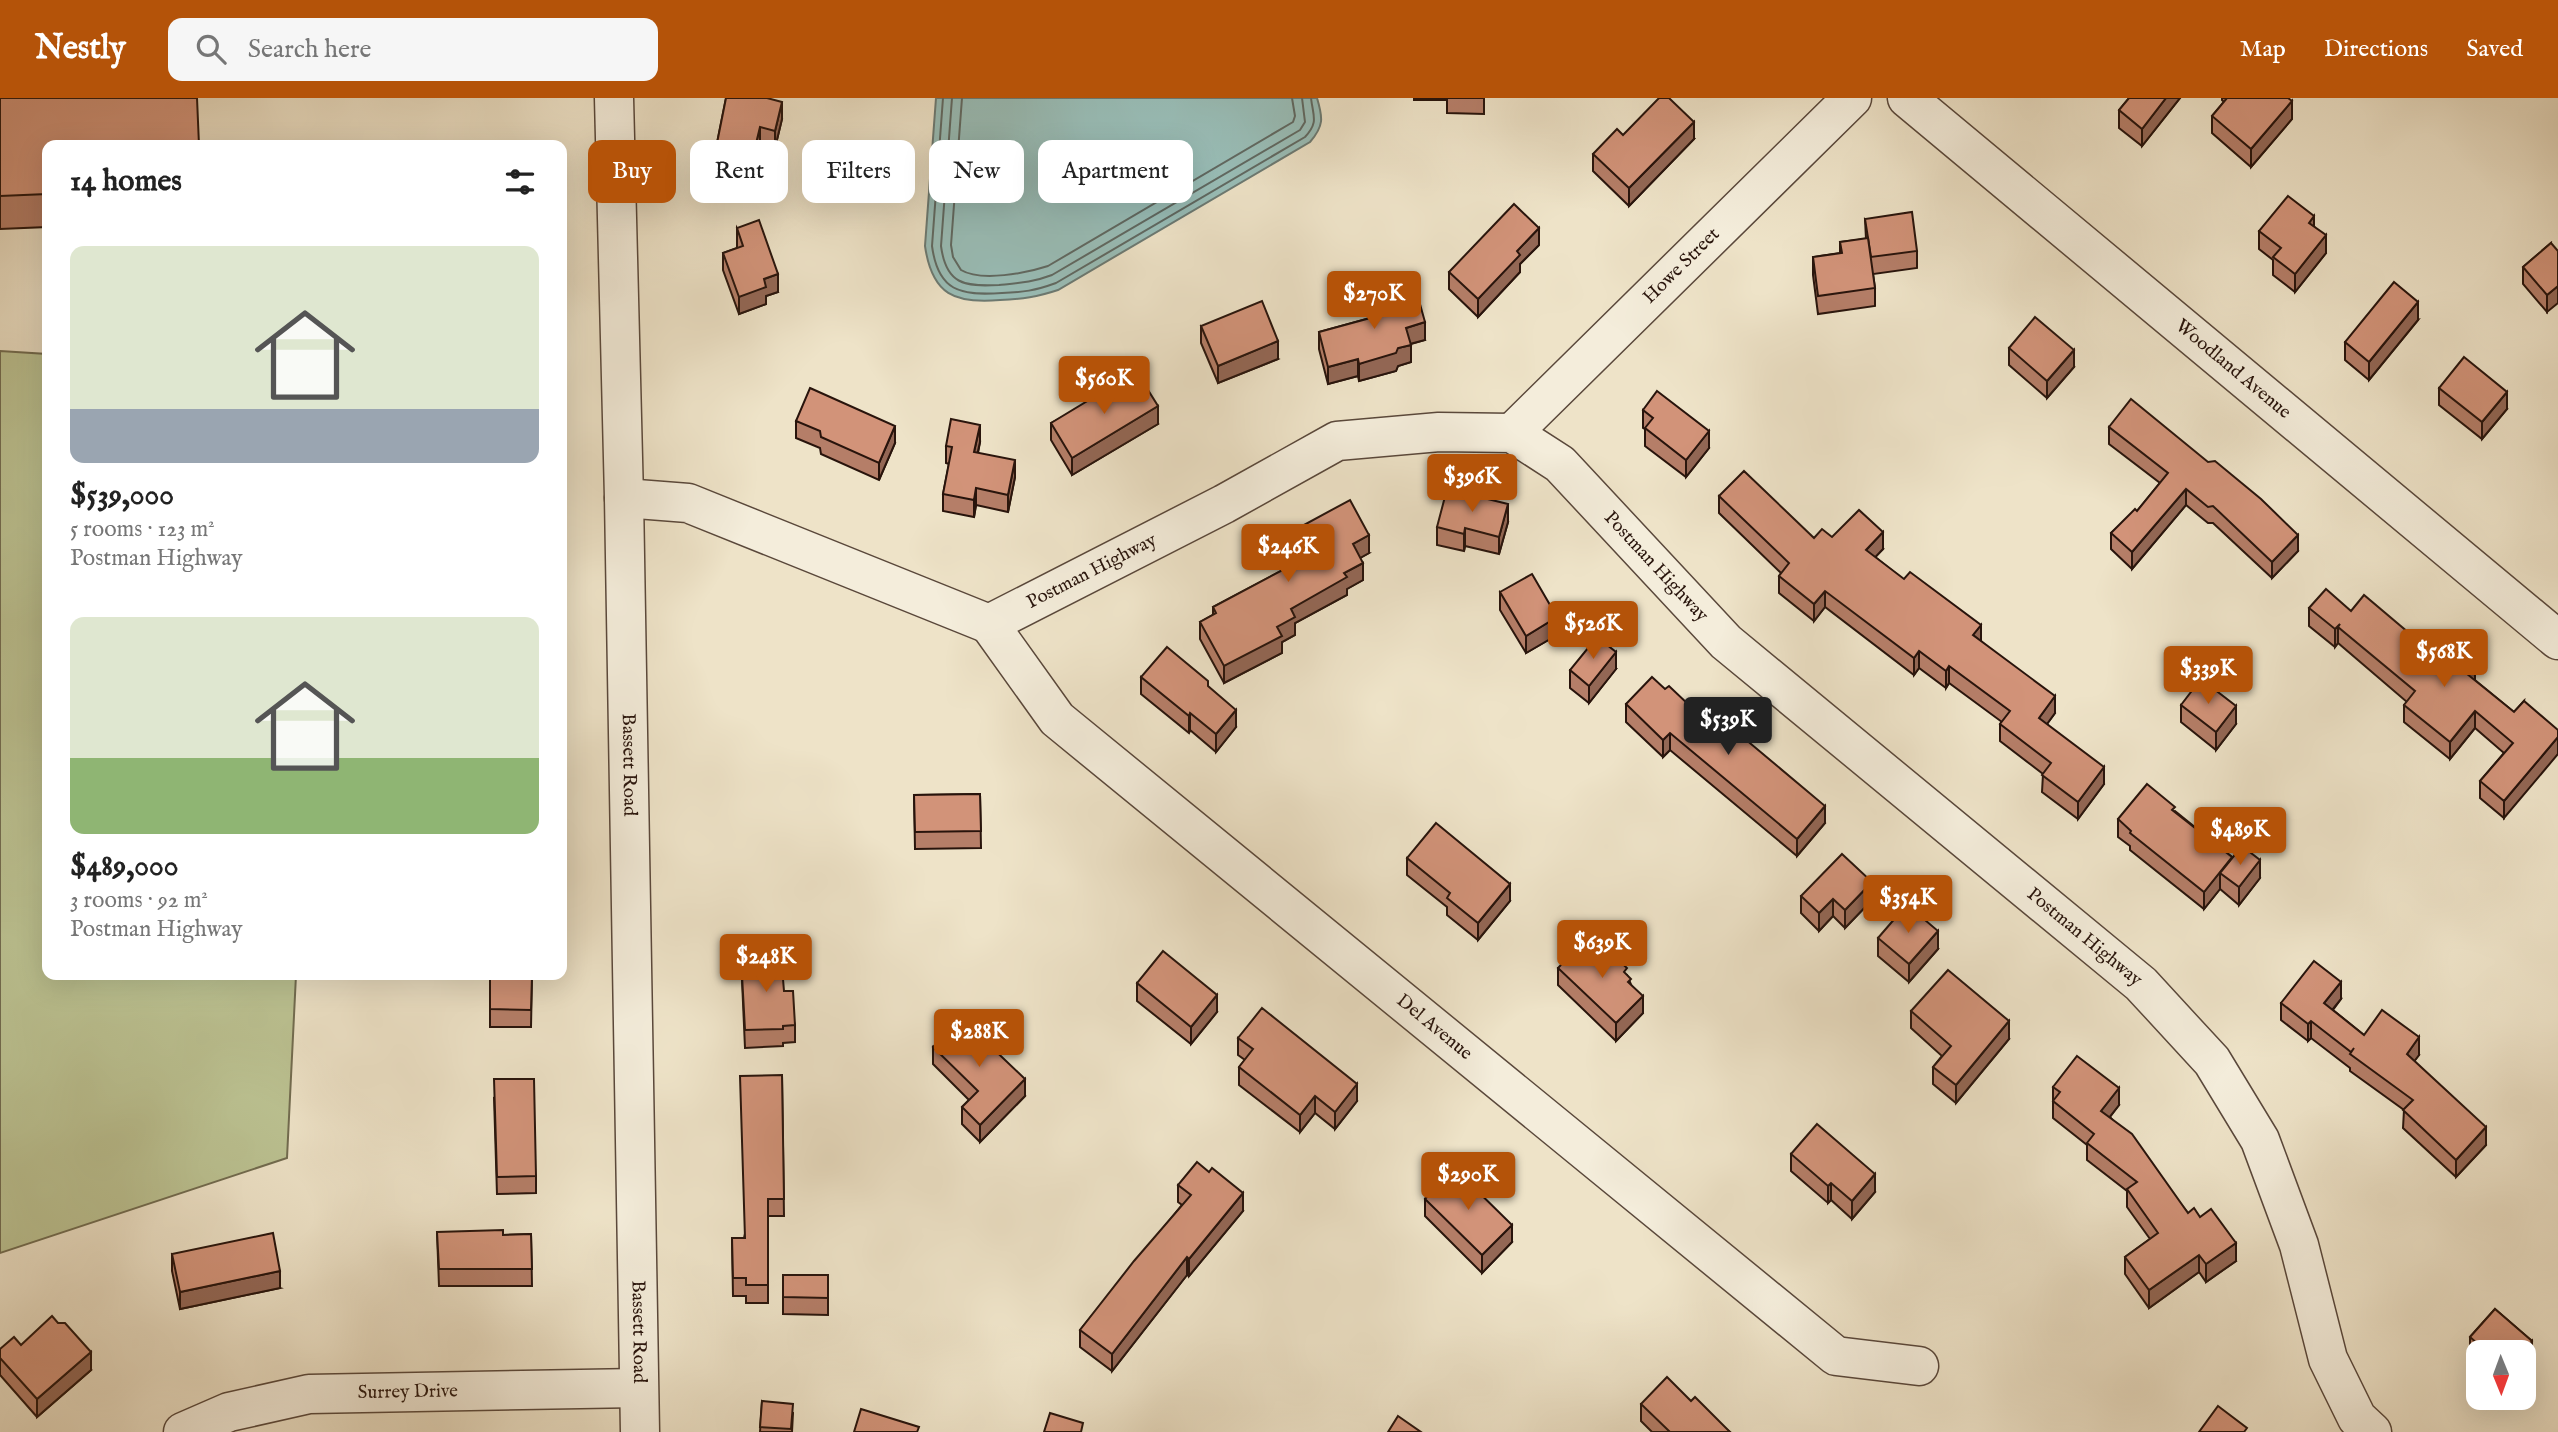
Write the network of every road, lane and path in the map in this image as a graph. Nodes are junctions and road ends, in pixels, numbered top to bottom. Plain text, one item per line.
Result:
1 (614, 98) edge
2 (1852, 98) edge
3 (1907, 98) edge
4 (1512, 433) junction
5 (624, 498) junction
6 (989, 624) junction
7 (2558, 640) edge
8 (1919, 1366) dead end
9 (638, 1388) junction
10 (183, 1432) edge
11 (640, 1432) edge
12 (2372, 1432) edge

1 - 5 street, Bassett Road
2 - 4 street, Howe Street
3 - 7 street, Woodland Avenue
4 - 6 street, Postman Highway
4 - 12 street, Postman Highway
5 - 6 street
5 - 9 street, Bassett Road
6 - 8 street, Del Avenue
9 - 10 street, Surrey Drive
9 - 11 street, Bassett Road

